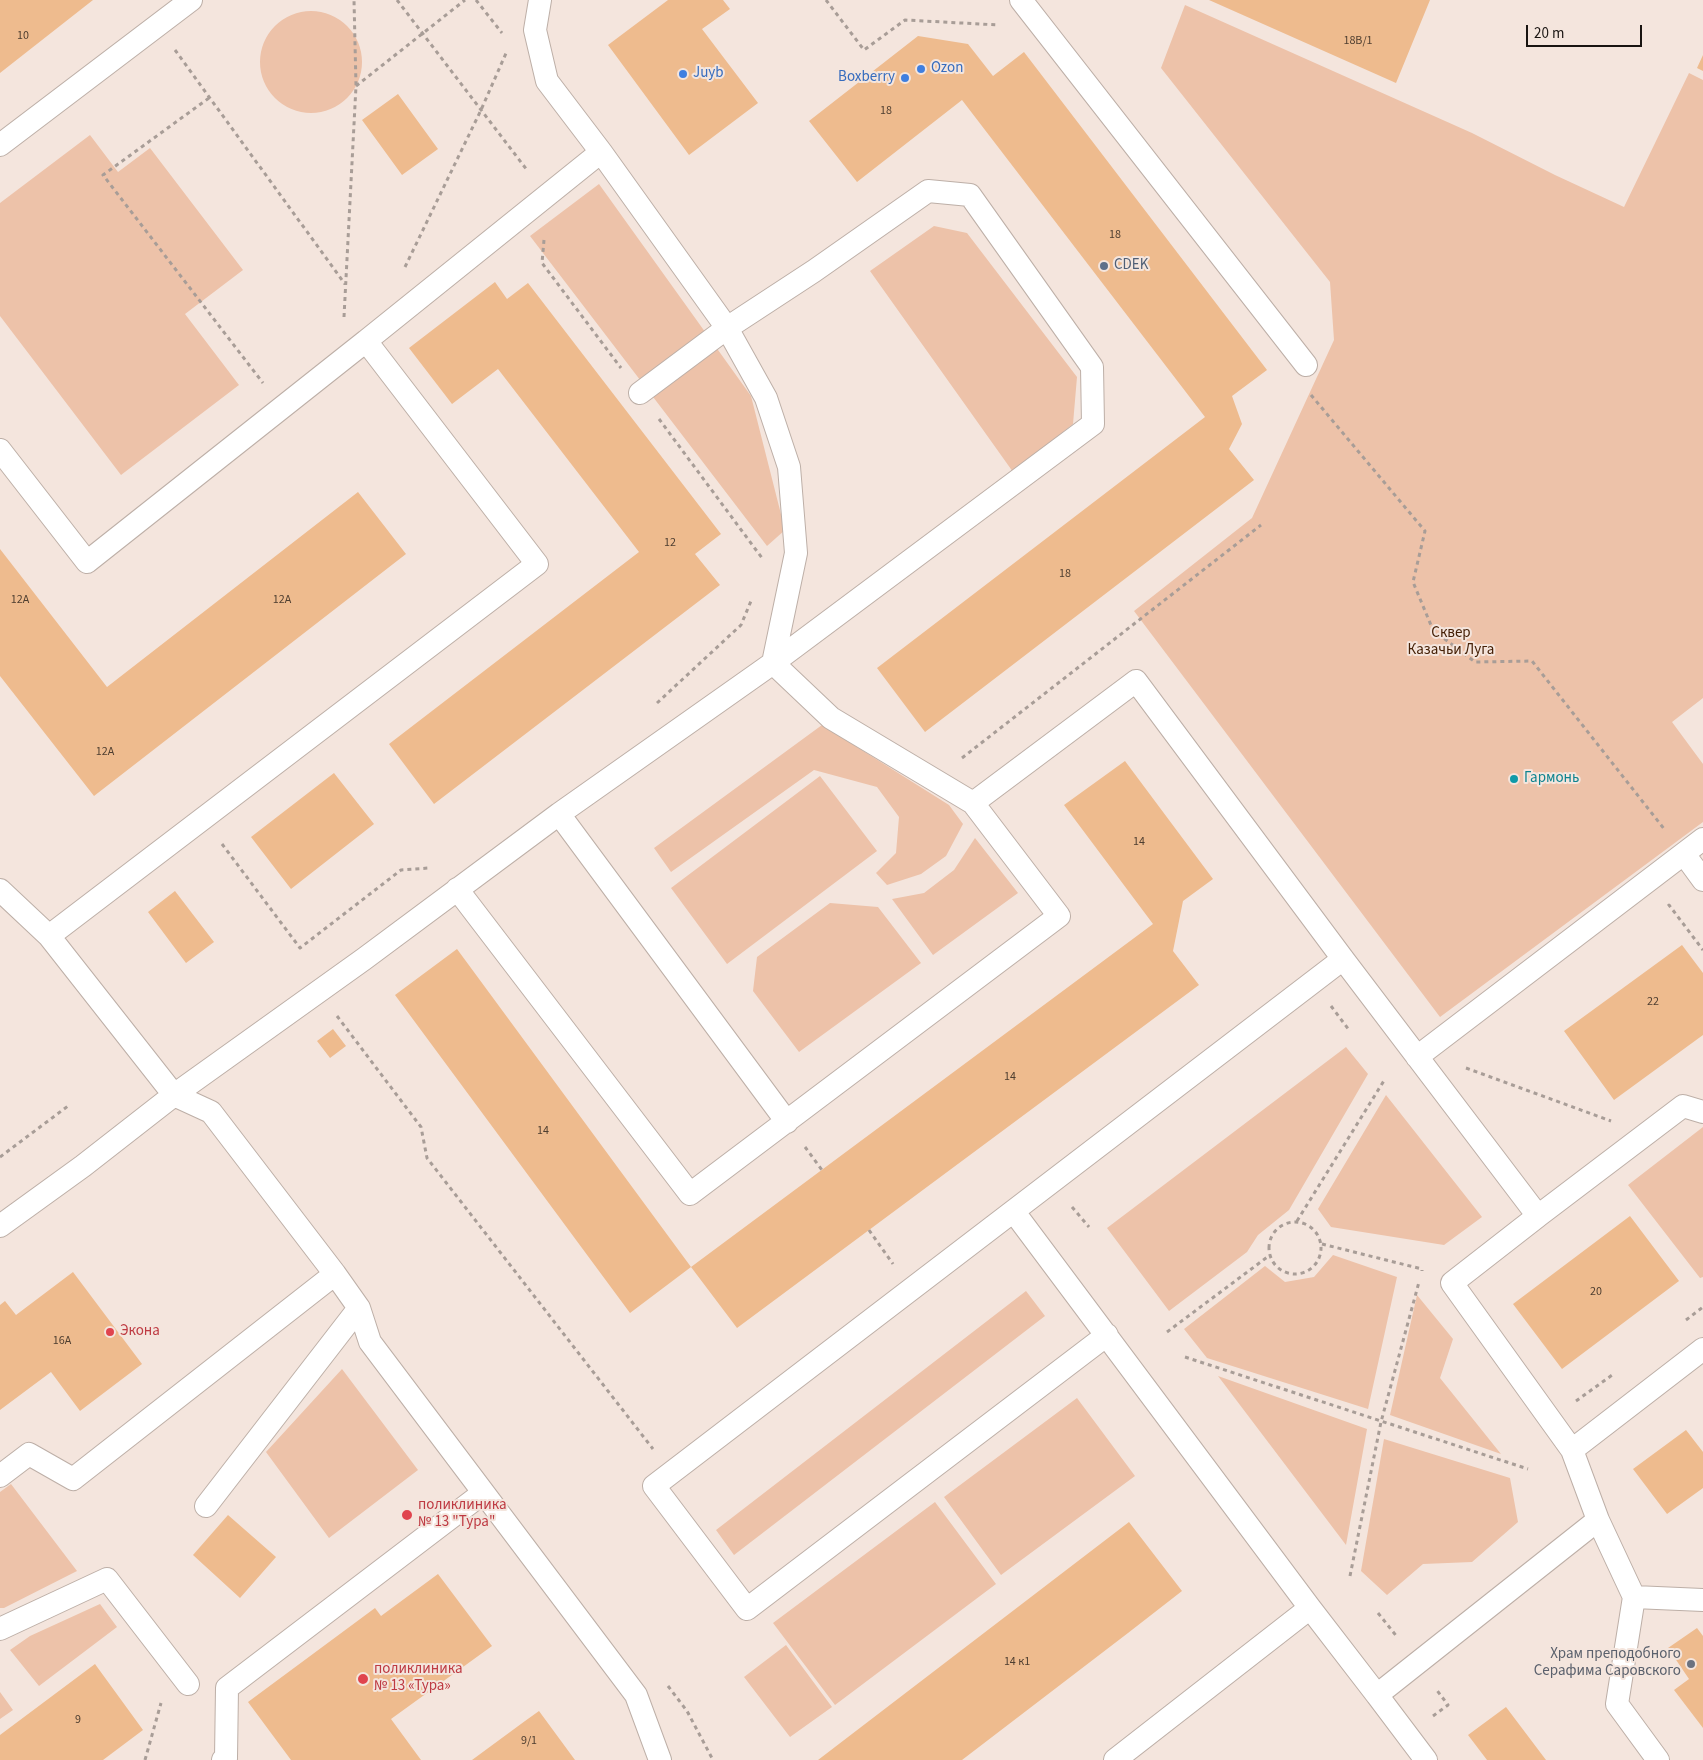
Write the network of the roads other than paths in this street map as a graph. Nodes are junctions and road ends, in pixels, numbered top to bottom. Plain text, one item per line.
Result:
1 (191, 0) edge
2 (540, 0) edge
3 (1021, 0) edge
4 (0, 145) edge
5 (601, 152) junction
6 (727, 328) junction
7 (366, 341) junction
8 (1306, 365) dead end
9 (640, 393) road end
10 (0, 450) edge
11 (773, 663) junction
12 (973, 803) junction
13 (559, 814) junction
14 (1703, 840) edge
15 (1684, 854) junction
16 (1703, 880) edge
17 (457, 889) junction
18 (0, 890) edge
19 (49, 936) junction
20 (1343, 959) junction
21 (1417, 1057) junction
22 (174, 1095) junction
23 (1703, 1112) edge
24 (787, 1122) junction
25 (1014, 1212) junction
26 (1538, 1216) junction
27 (0, 1226) edge
28 (335, 1274) junction
29 (359, 1308) junction
30 (1106, 1335) junction
31 (1703, 1350) edge
32 (1572, 1450) junction
33 (0, 1476) edge
34 (484, 1493) junction
35 (206, 1506) dead end
36 (1598, 1520) junction
37 (1634, 1597) junction
38 (1703, 1600) edge
39 (1310, 1608) junction
40 (0, 1629) edge
41 (188, 1684) dead end
42 (1377, 1694) junction
43 (223, 1760) edge
44 (660, 1760) edge
45 (1115, 1760) edge
46 (1426, 1760) edge
47 (1658, 1760) edge

1 - 4 lane
2 - 5 lane
3 - 8 lane
5 - 6 lane
5 - 7 lane
6 - 9 lane
6 - 11 lane
6 - 11 lane
7 - 10 lane
7 - 19 lane
11 - 12 lane
11 - 13 lane
12 - 20 lane
12 - 24 lane
13 - 17 lane
13 - 24 lane
14 - 15 lane
15 - 16 lane
15 - 21 lane
17 - 22 lane
17 - 24 lane
18 - 19 lane
19 - 22 lane
20 - 21 lane
20 - 25 lane
21 - 26 lane
22 - 27 lane
22 - 28 lane
23 - 26 lane
25 - 30 lane
25 - 30 lane
26 - 32 lane
28 - 29 lane
28 - 33 lane
29 - 34 lane
29 - 35 lane
30 - 39 lane
31 - 32 lane
32 - 36 lane
34 - 43 lane
34 - 44 lane
36 - 37 lane
36 - 42 lane
37 - 38 lane
37 - 47 lane
39 - 42 lane
39 - 45 lane
40 - 41 lane
42 - 46 lane

